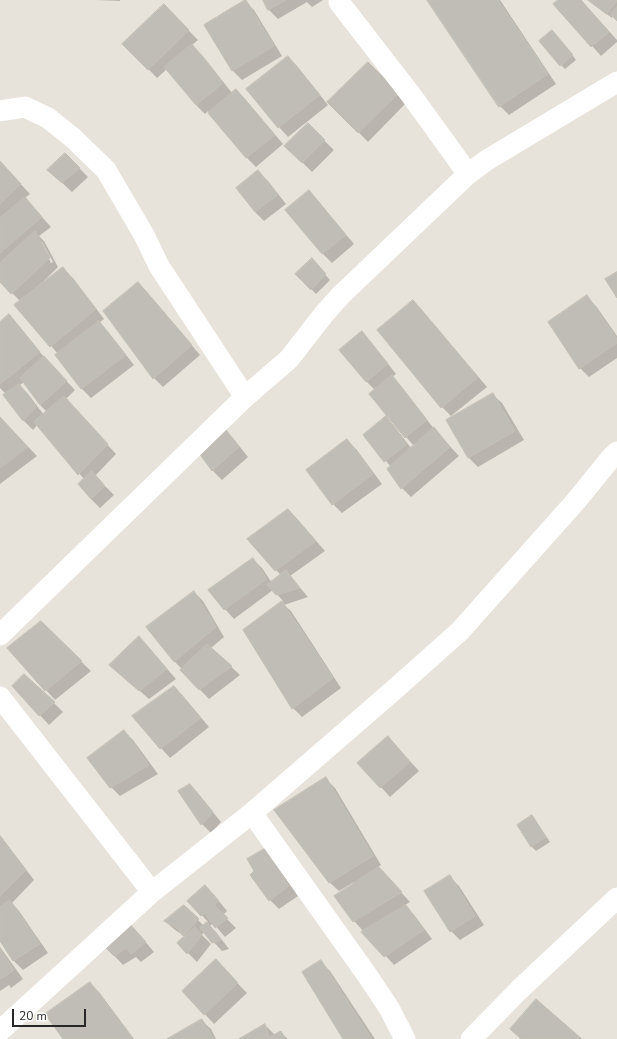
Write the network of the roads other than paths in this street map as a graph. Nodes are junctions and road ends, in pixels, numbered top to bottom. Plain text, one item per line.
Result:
1 (339, 2) dead end
2 (617, 82) edge
3 (0, 111) edge
4 (468, 174) junction
5 (245, 397) junction
6 (617, 452) edge
7 (0, 636) edge
8 (0, 697) edge
9 (252, 813) junction
10 (152, 892) junction
11 (617, 898) edge
12 (0, 1031) edge
13 (405, 1039) edge
14 (471, 1039) edge

1 - 4 street
2 - 4 street
3 - 5 street
4 - 5 street
5 - 7 street
6 - 9 street
8 - 10 street
9 - 10 street
9 - 13 street
10 - 12 street
11 - 14 street

